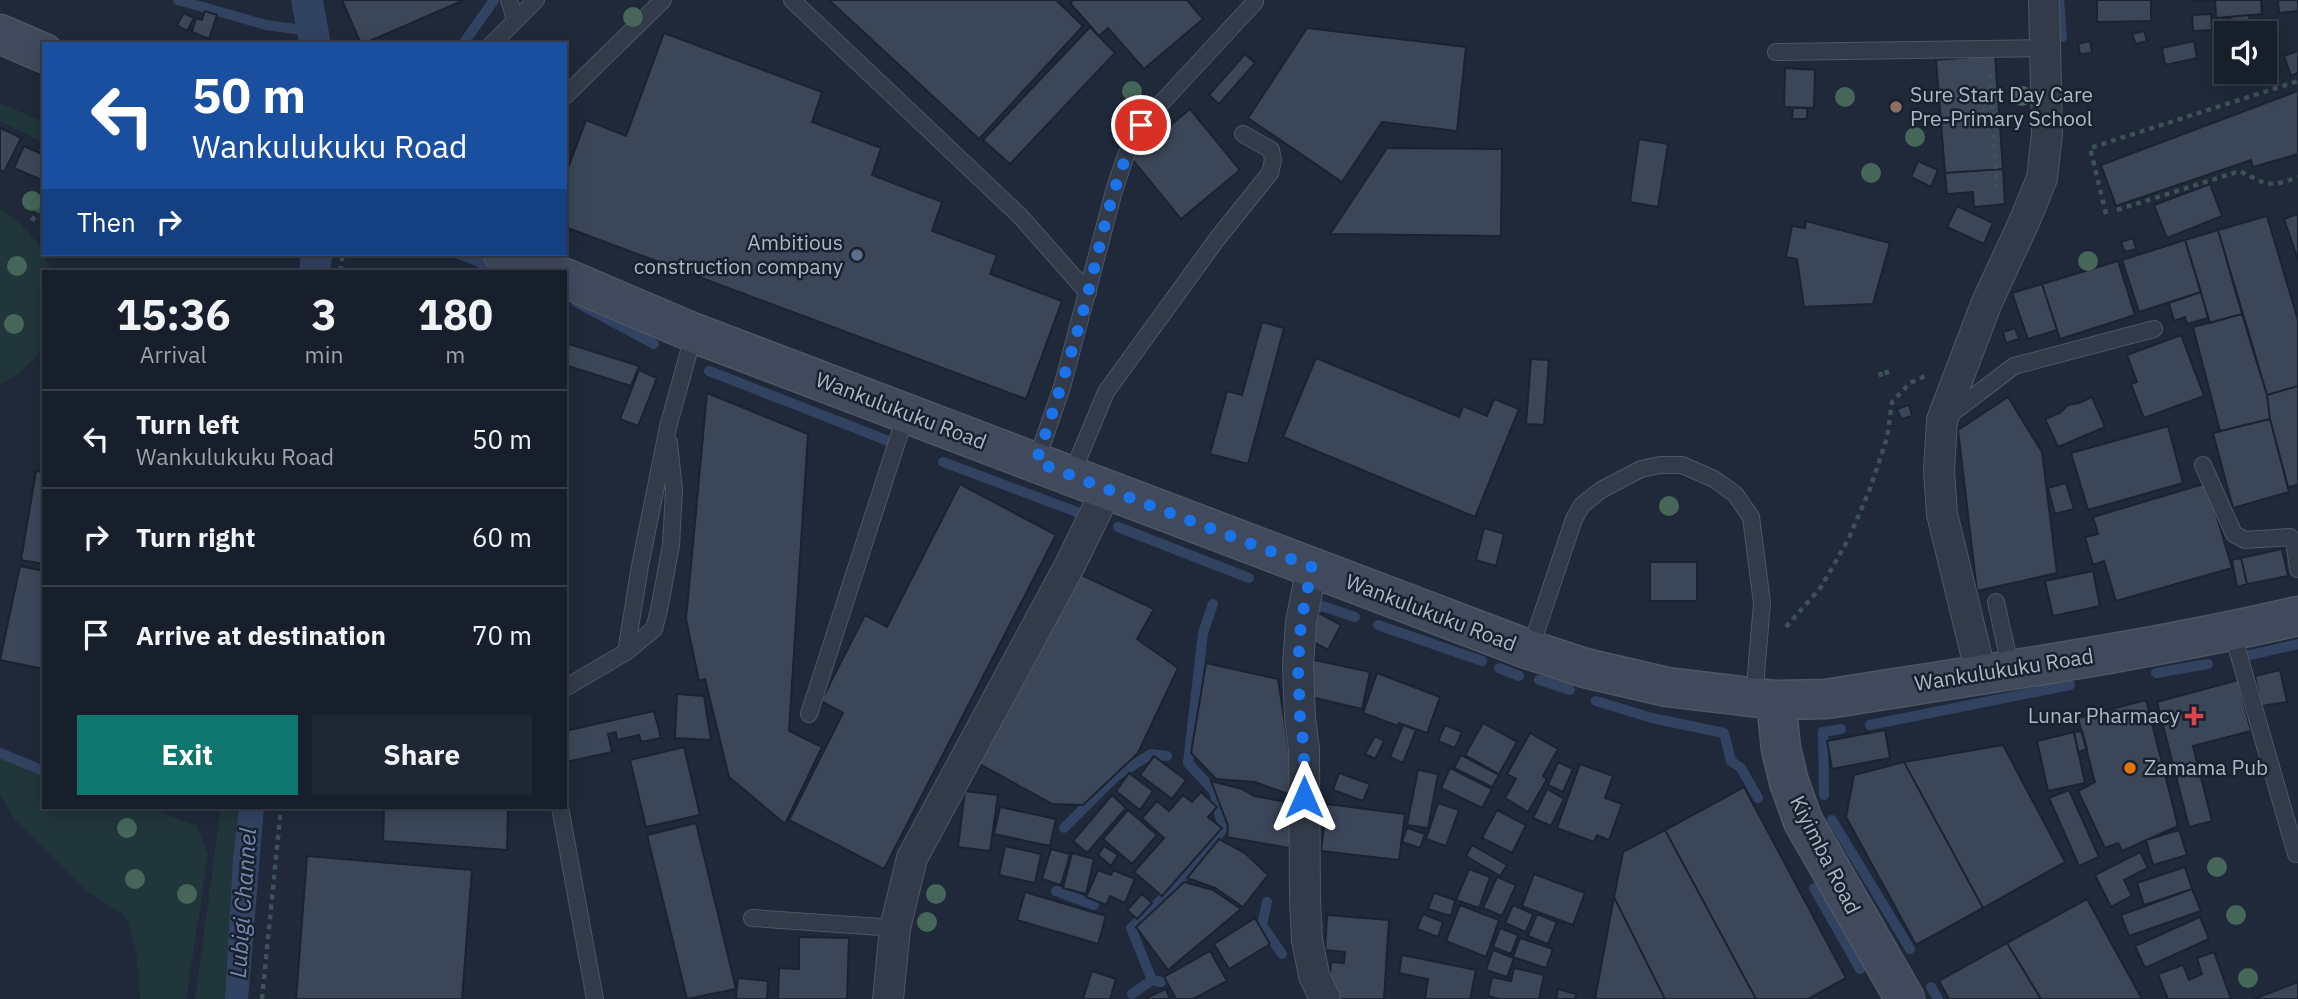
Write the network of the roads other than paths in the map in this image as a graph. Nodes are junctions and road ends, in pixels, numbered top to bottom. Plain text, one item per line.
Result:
1 (509, 0) edge
2 (536, 0) edge
3 (663, 0) edge
4 (792, 0) edge
5 (2044, 0) edge
6 (1255, 2) dead end
7 (515, 19) junction
8 (0, 34) edge
9 (494, 42) edge
10 (2047, 48) junction
11 (42, 52) edge
12 (1776, 52) dead end
13 (567, 94) edge
14 (1243, 134) dead end
15 (508, 256) edge
16 (543, 270) edge
17 (567, 280) edge
18 (1088, 293) junction
19 (2154, 329) dead end
20 (694, 333) junction
21 (906, 413) junction
22 (1942, 420) junction
23 (668, 427) junction
24 (1036, 462) junction
25 (2203, 465) dead end
26 (1071, 476) junction
27 (1107, 489) junction
28 (1312, 567) junction
29 (2298, 569) edge
30 (1996, 602) dead end
31 (2298, 616) edge
32 (2232, 631) junction
33 (1530, 650) junction
34 (626, 652) junction
35 (1996, 672) junction
36 (567, 687) edge
37 (1762, 687) junction
38 (809, 714) dead end
39 (560, 809) edge
40 (2296, 854) dead end
41 (752, 918) dead end
42 (895, 928) junction
43 (595, 999) edge
44 (888, 999) edge
45 (1325, 999) edge
46 (1905, 999) edge

1 - 7 lane
2 - 7 lane
3 - 13 lane
4 - 18 lane
5 - 10 street
6 - 18 lane
7 - 9 lane
8 - 11 main road
10 - 12 lane
10 - 22 street
14 - 26 lane
15 - 16 main road, Wankulukuku Road
17 - 20 main road, Wankulukuku Road
18 - 24 lane
19 - 22 lane
20 - 21 main road, Wankulukuku Road
20 - 23 lane
21 - 24 main road, Wankulukuku Road
21 - 38 lane
22 - 35 street
23 - 34 lane
23 - 34 lane
24 - 26 main road, Wankulukuku Road
25 - 29 lane
26 - 27 main road, Wankulukuku Road
27 - 28 main road, Wankulukuku Road
27 - 42 street
28 - 33 main road, Wankulukuku Road
28 - 45 street
30 - 35 lane
31 - 32 main road, Wankulukuku Road
32 - 35 main road, Wankulukuku Road
32 - 40 lane
33 - 37 main road, Wankulukuku Road
33 - 37 lane
34 - 36 lane
35 - 37 main road, Wankulukuku Road
37 - 46 main road, Kiyimba Road
39 - 43 lane
41 - 42 lane
42 - 44 street

